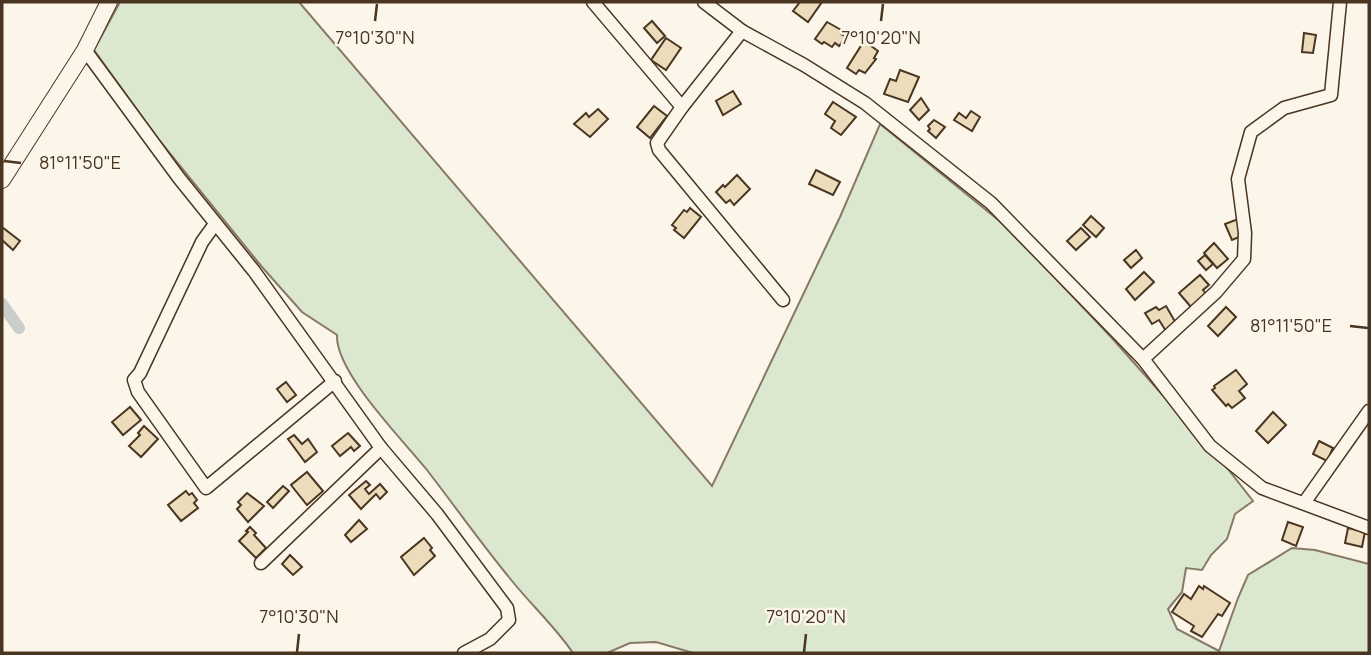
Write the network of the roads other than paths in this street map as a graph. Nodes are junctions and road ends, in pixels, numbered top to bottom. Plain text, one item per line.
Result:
1 (109, 2) edge
2 (593, 2) edge
3 (704, 2) edge
4 (1340, 2) edge
5 (741, 31) junction
6 (85, 50) junction
7 (682, 107) junction
8 (2, 180) edge
9 (215, 224) junction
10 (783, 300) dead end
11 (1143, 359) junction
12 (335, 381) junction
13 (1369, 411) edge
14 (381, 448) junction
15 (1304, 503) junction
16 (1369, 527) edge
17 (261, 563) dead end
18 (464, 653) edge

1 - 6 main road
2 - 7 street
3 - 5 street
4 - 11 street
5 - 7 street
5 - 11 street
6 - 8 main road
6 - 9 street
7 - 10 street
9 - 12 street
9 - 12 street
11 - 15 street
12 - 14 street
13 - 15 street
14 - 17 street
14 - 18 street
15 - 16 street

